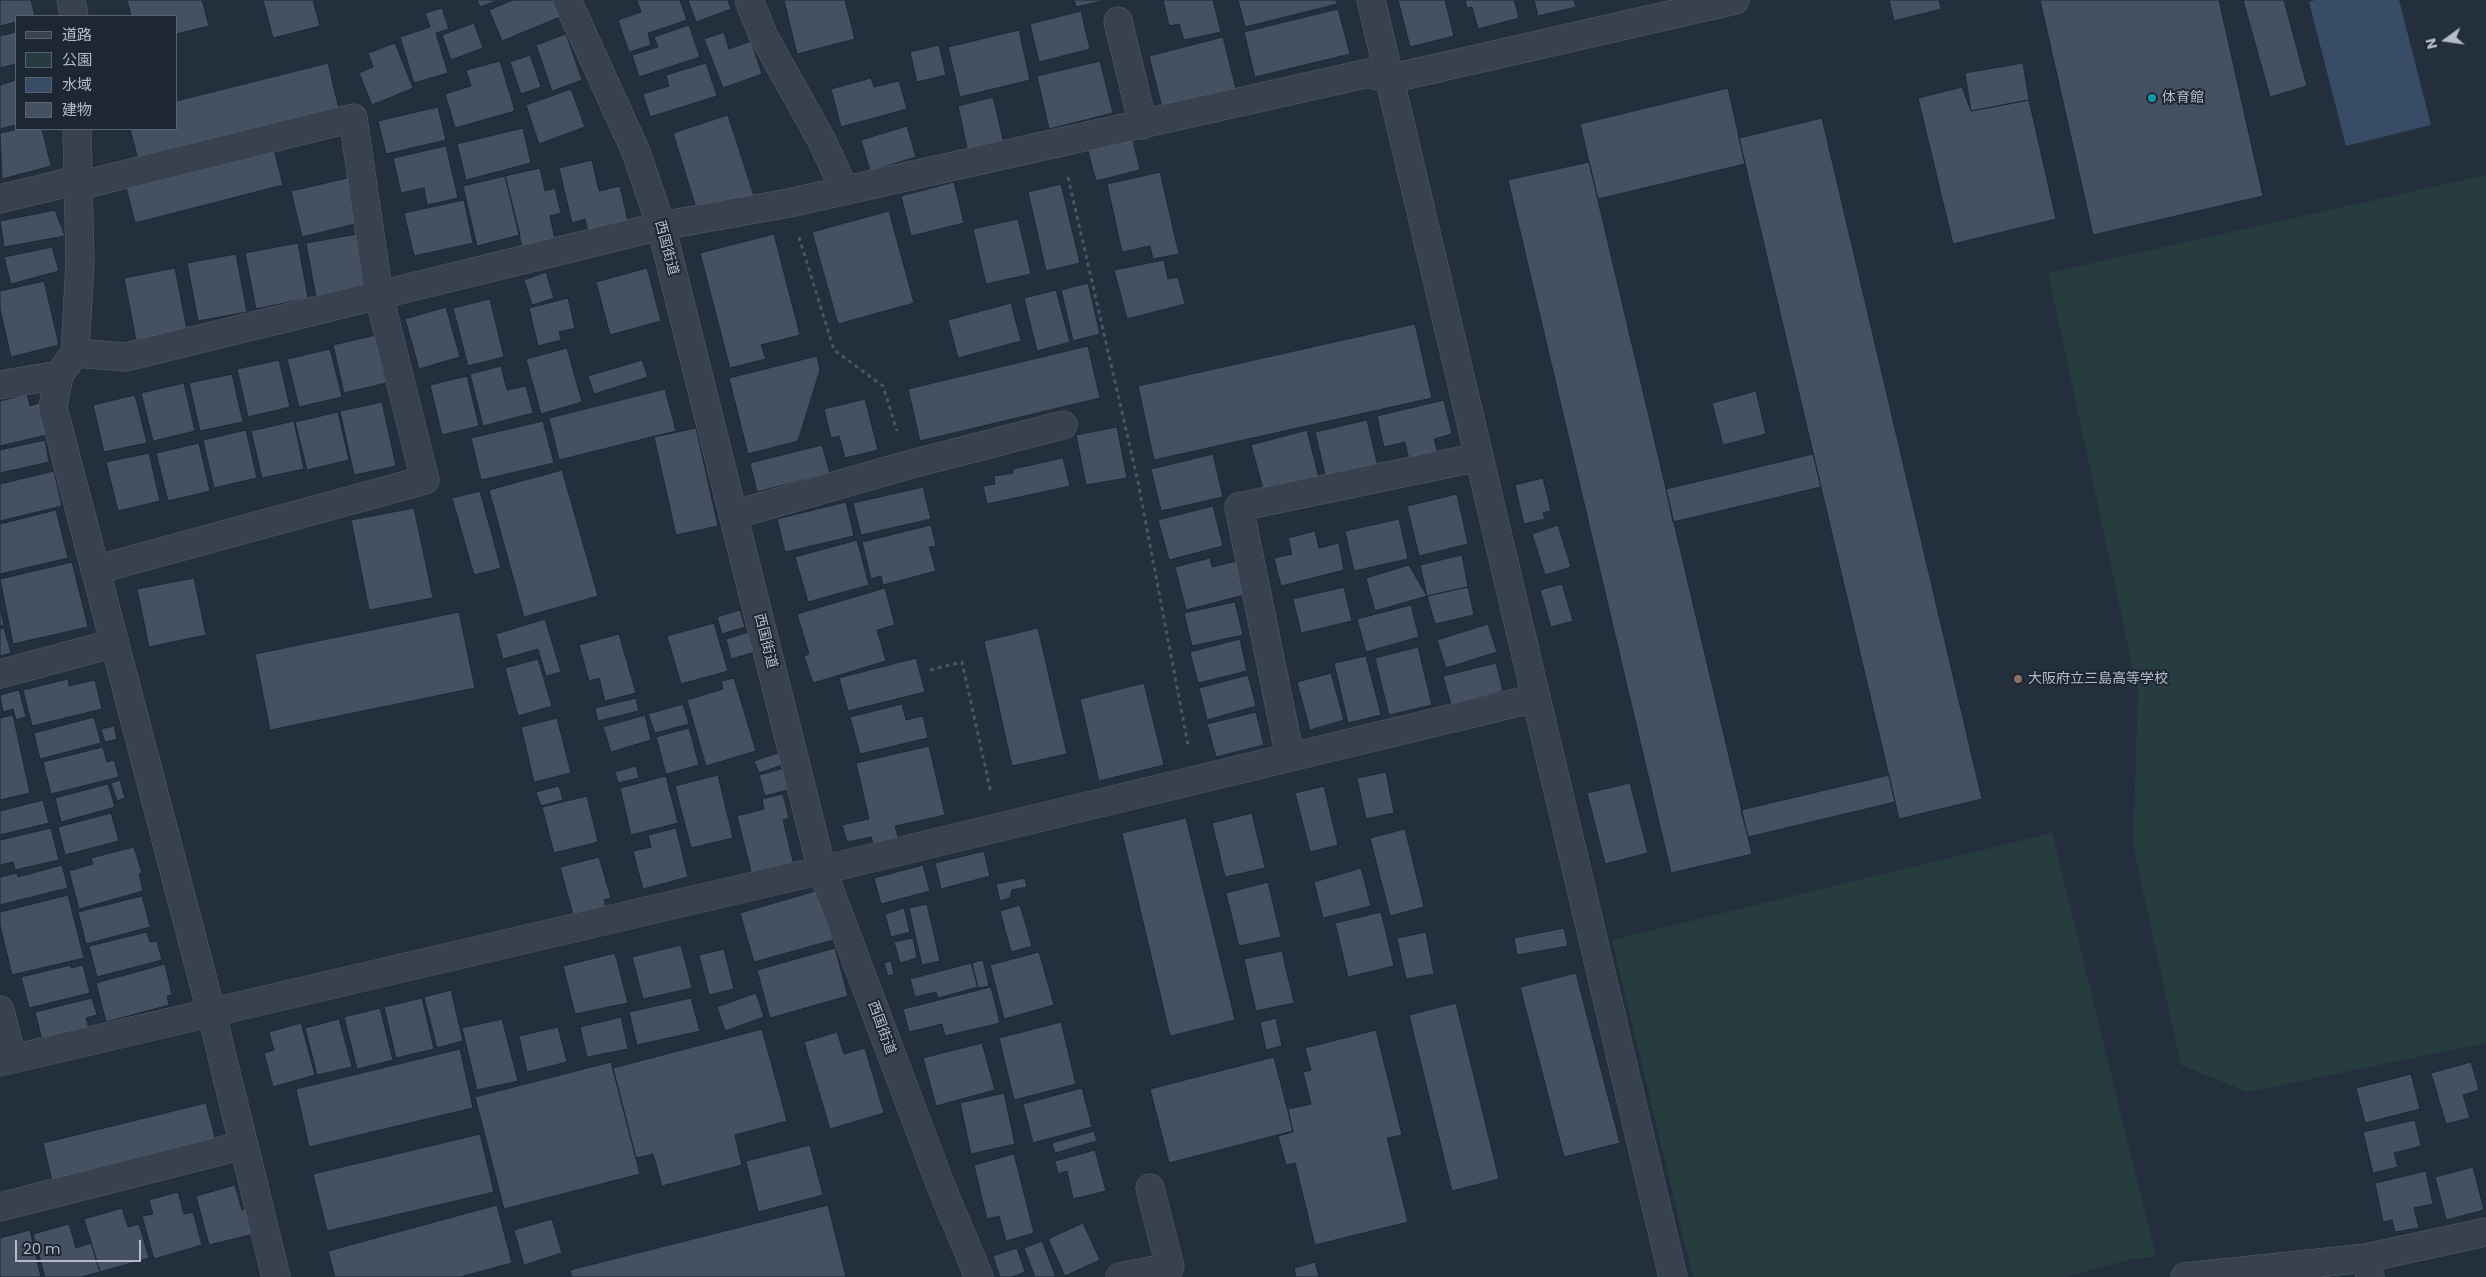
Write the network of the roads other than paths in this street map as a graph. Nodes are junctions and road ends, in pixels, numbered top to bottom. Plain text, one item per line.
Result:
1 (71, 0) edge
2 (567, 0) edge
3 (749, 0) edge
4 (1371, 0) edge
5 (1735, 0) edge
6 (74, 15) edge
7 (1118, 21) dead end
8 (1389, 79) junction
9 (1143, 125) junction
10 (77, 130) edge
11 (78, 183) junction
12 (845, 191) junction
13 (0, 200) edge
14 (661, 226) junction
15 (379, 296) junction
16 (75, 353) junction
17 (59, 375) junction
18 (0, 385) edge
19 (1063, 425) dead end
20 (1479, 457) junction
21 (733, 515) junction
22 (95, 570) junction
23 (115, 643) junction
24 (0, 674) edge
25 (1536, 698) junction
26 (1290, 757) junction
27 (822, 870) junction
28 (0, 1010) edge
29 (212, 1011) junction
30 (6, 1060) edge
31 (244, 1145) junction
32 (1150, 1188) dead end
33 (0, 1207) edge
34 (2486, 1232) edge
35 (2368, 1267) edge
36 (276, 1277) edge
37 (979, 1277) edge
38 (1120, 1277) edge
39 (1673, 1277) edge
40 (2185, 1277) edge

1 - 6 street
2 - 14 street, 西国街道
3 - 12 street
4 - 8 street
5 - 8 street
7 - 9 street
8 - 9 street
8 - 20 street
9 - 12 street
10 - 11 street
11 - 13 street
11 - 15 street
11 - 16 street
12 - 14 street
14 - 15 street
14 - 21 street, 西国街道
15 - 16 street
15 - 22 street
16 - 17 street
17 - 18 street
17 - 22 street
19 - 21 street
20 - 25 street
20 - 26 street
21 - 27 street, 西国街道
22 - 23 street
23 - 24 street
23 - 29 street
25 - 26 street
25 - 39 street
26 - 27 street
27 - 29 street
27 - 37 street, 西国街道
28 - 30 street
29 - 30 street
29 - 31 street
31 - 33 street
31 - 36 street
32 - 38 street
34 - 35 street
35 - 40 street

